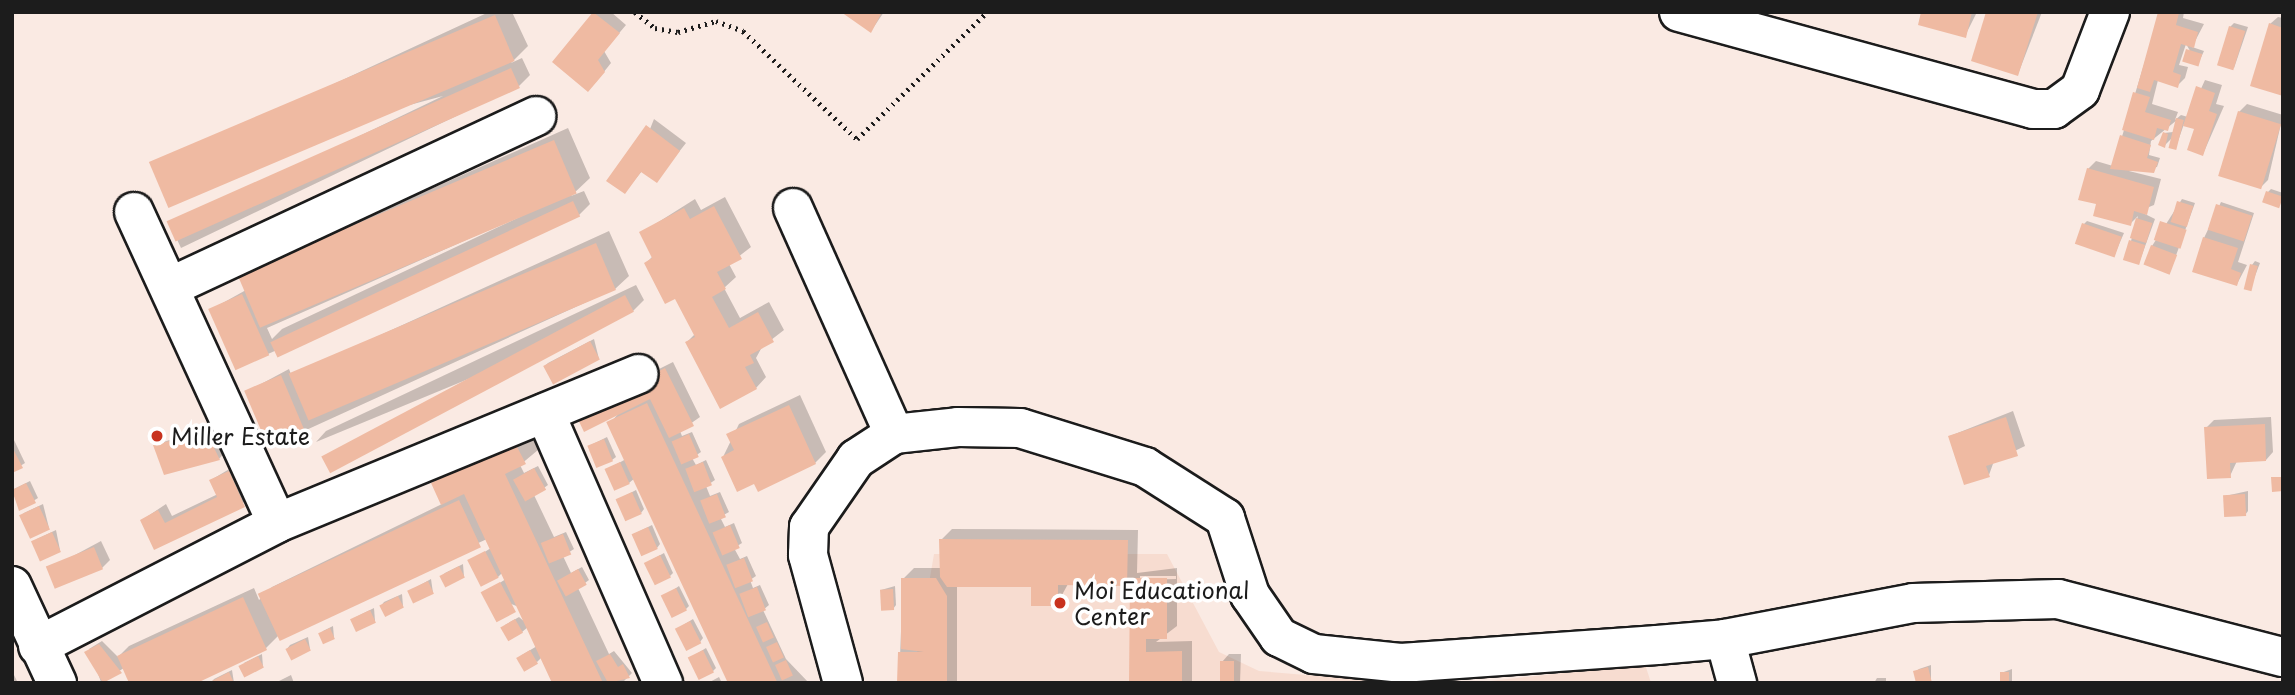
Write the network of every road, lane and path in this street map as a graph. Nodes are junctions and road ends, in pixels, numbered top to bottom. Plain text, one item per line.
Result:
1 (635, 12) edge
2 (987, 12) edge
3 (1679, 12) edge
4 (2110, 12) edge
5 (536, 116) dead end
6 (793, 208) dead end
7 (134, 212) dead end
8 (172, 286) junction
9 (638, 373) dead end
10 (545, 413) junction
11 (894, 434) junction
12 (277, 523) junction
13 (12, 586) edge
14 (1725, 639) junction
15 (38, 646) junction
16 (2283, 657) edge
17 (57, 683) edge
18 (663, 683) edge
19 (843, 683) edge
20 (1737, 683) edge

1 - 2 path
3 - 4 street
5 - 8 street
6 - 11 street
7 - 8 street
8 - 12 street
9 - 10 street
10 - 12 street
10 - 18 street
11 - 14 street
11 - 19 street
12 - 15 street
13 - 15 street
14 - 16 street
14 - 20 street
15 - 17 street

